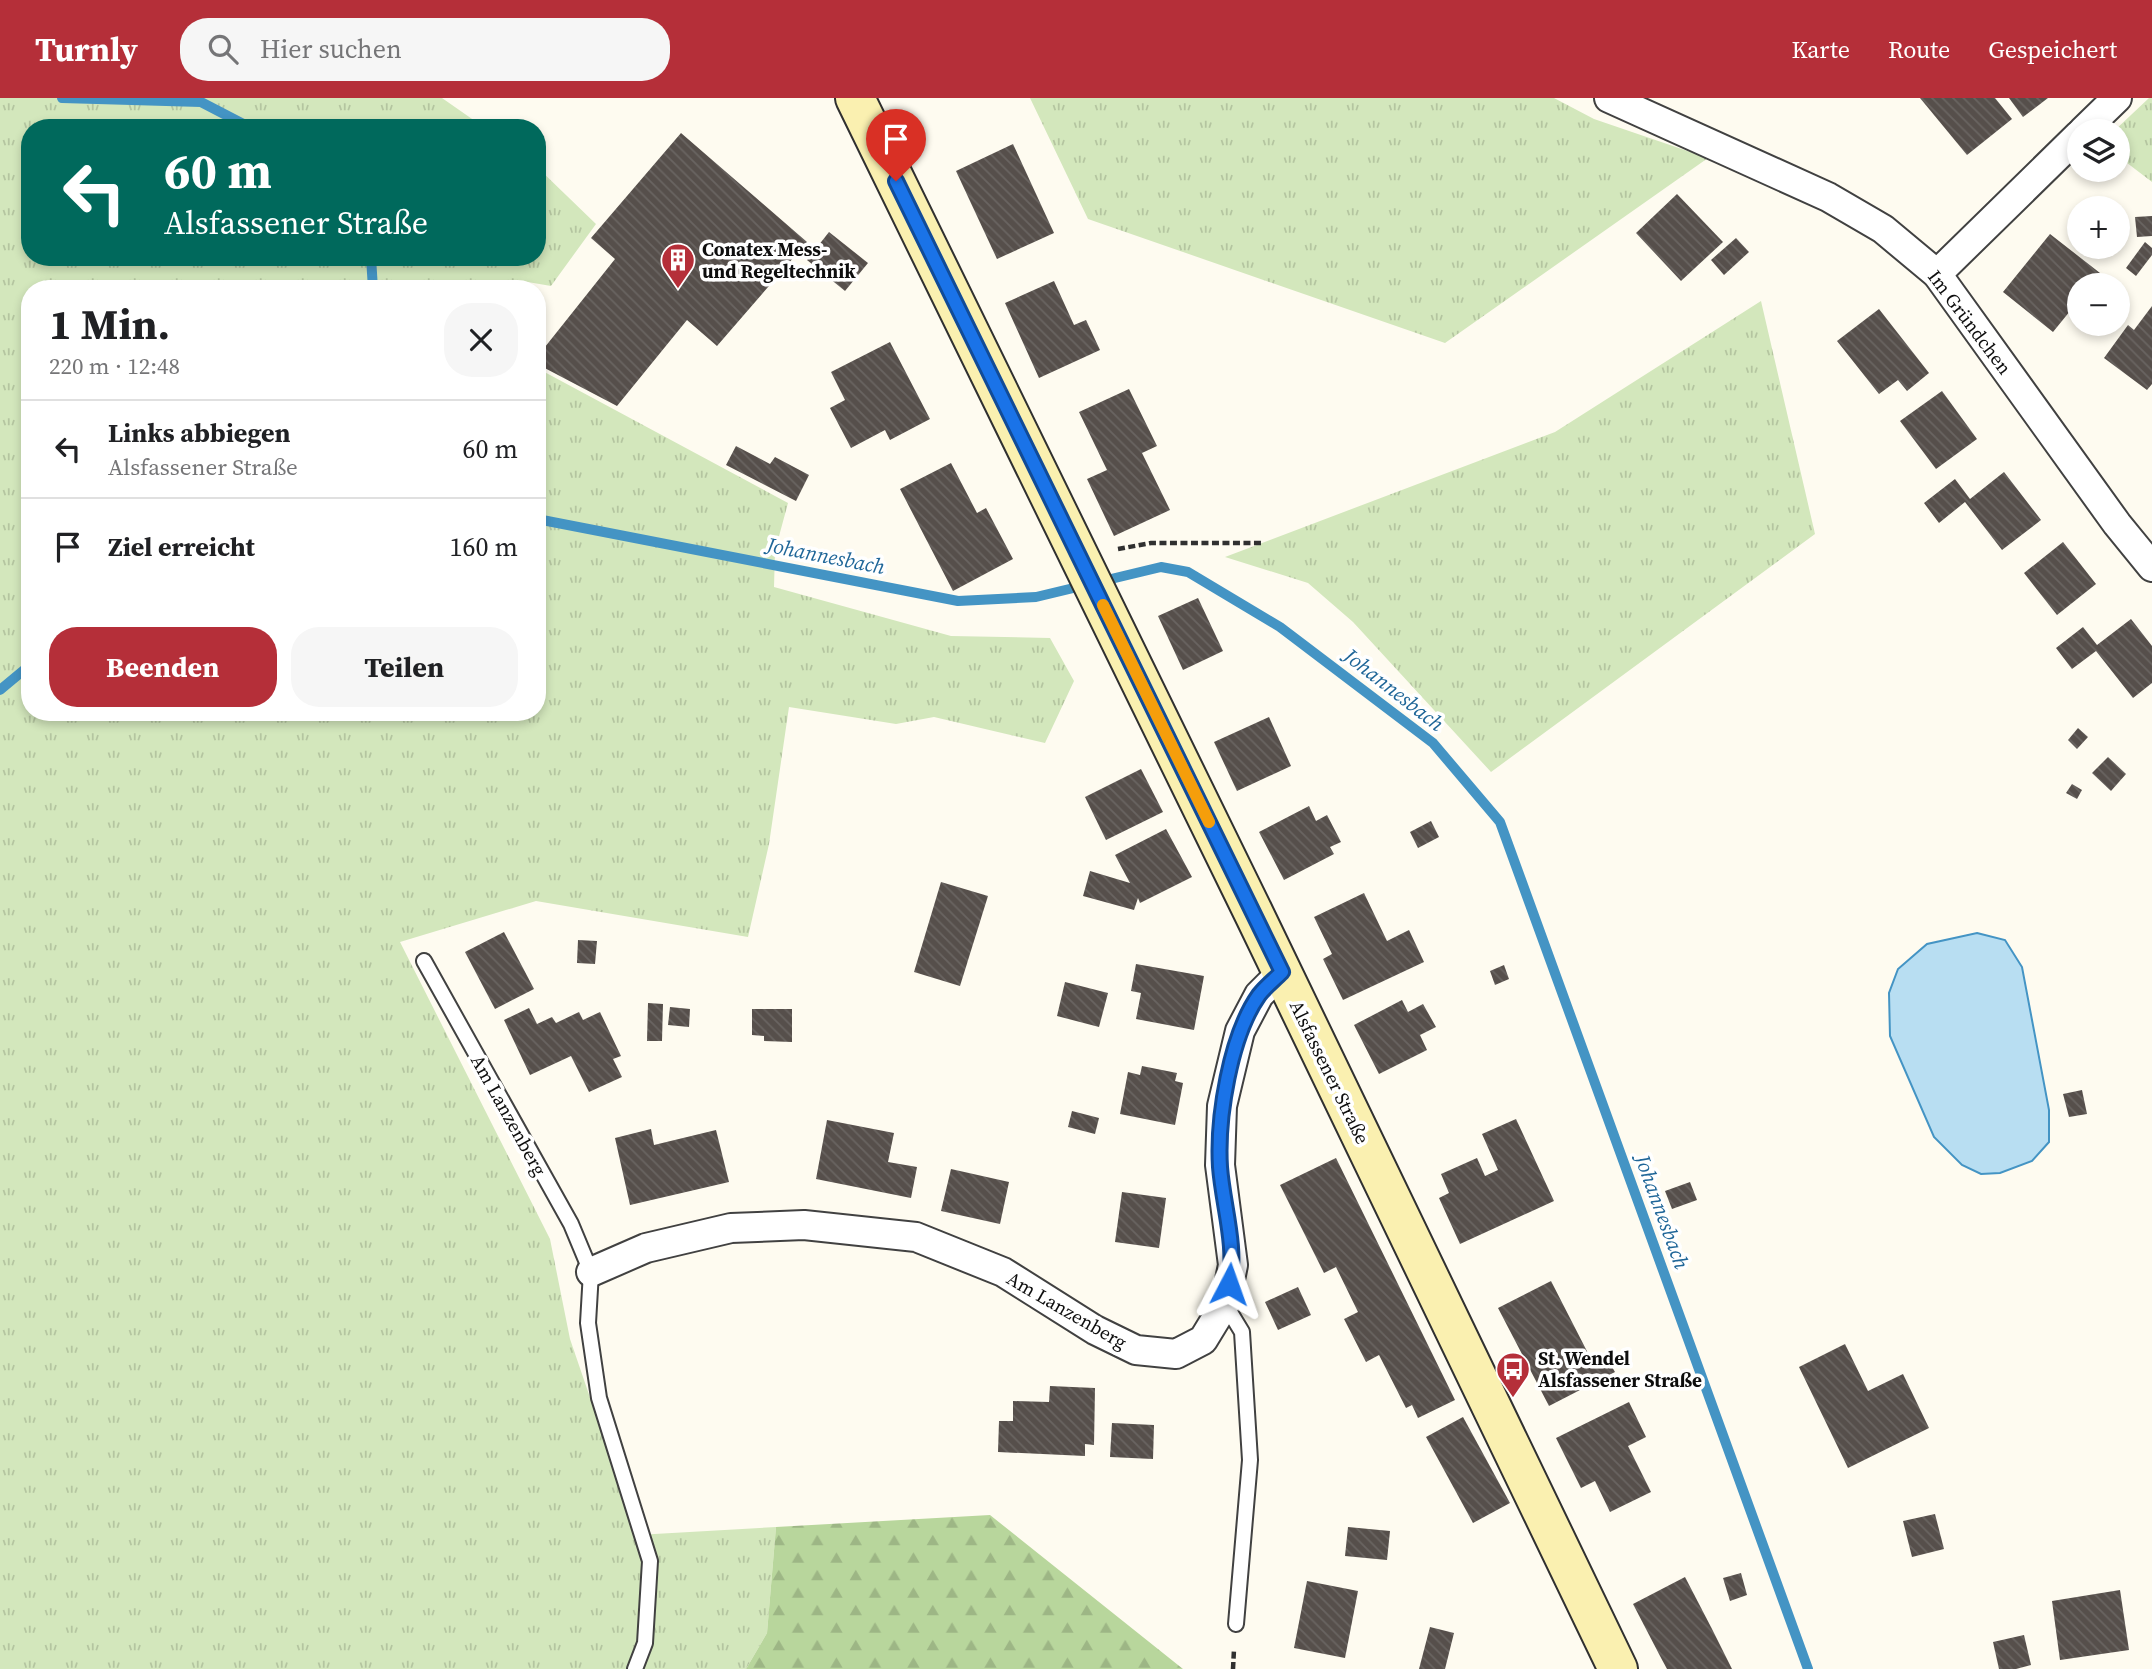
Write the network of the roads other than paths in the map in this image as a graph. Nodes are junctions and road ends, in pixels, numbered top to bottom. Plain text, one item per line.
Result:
1 (855, 98) edge
2 (1609, 98) edge
3 (2117, 98) edge
4 (2095, 119) edge
5 (2067, 147) edge
6 (1937, 274) junction
7 (2152, 567) edge
8 (424, 961) dead end
9 (1282, 972) junction
10 (591, 1272) junction
11 (1225, 1304) junction
12 (1236, 1624) dead end
13 (635, 1669) edge
14 (1618, 1669) edge

1 - 9 main road, Alsfassener Straße
2 - 6 street, Im Gründchen
3 - 4 street
5 - 6 street
6 - 7 street, Im Gründchen
8 - 10 lane, Am Lanzenberg
9 - 11 street, Am Lanzenberg
9 - 14 main road, Alsfassener Straße
10 - 11 street, Am Lanzenberg
10 - 13 lane, Am Lanzenberg
11 - 12 lane

